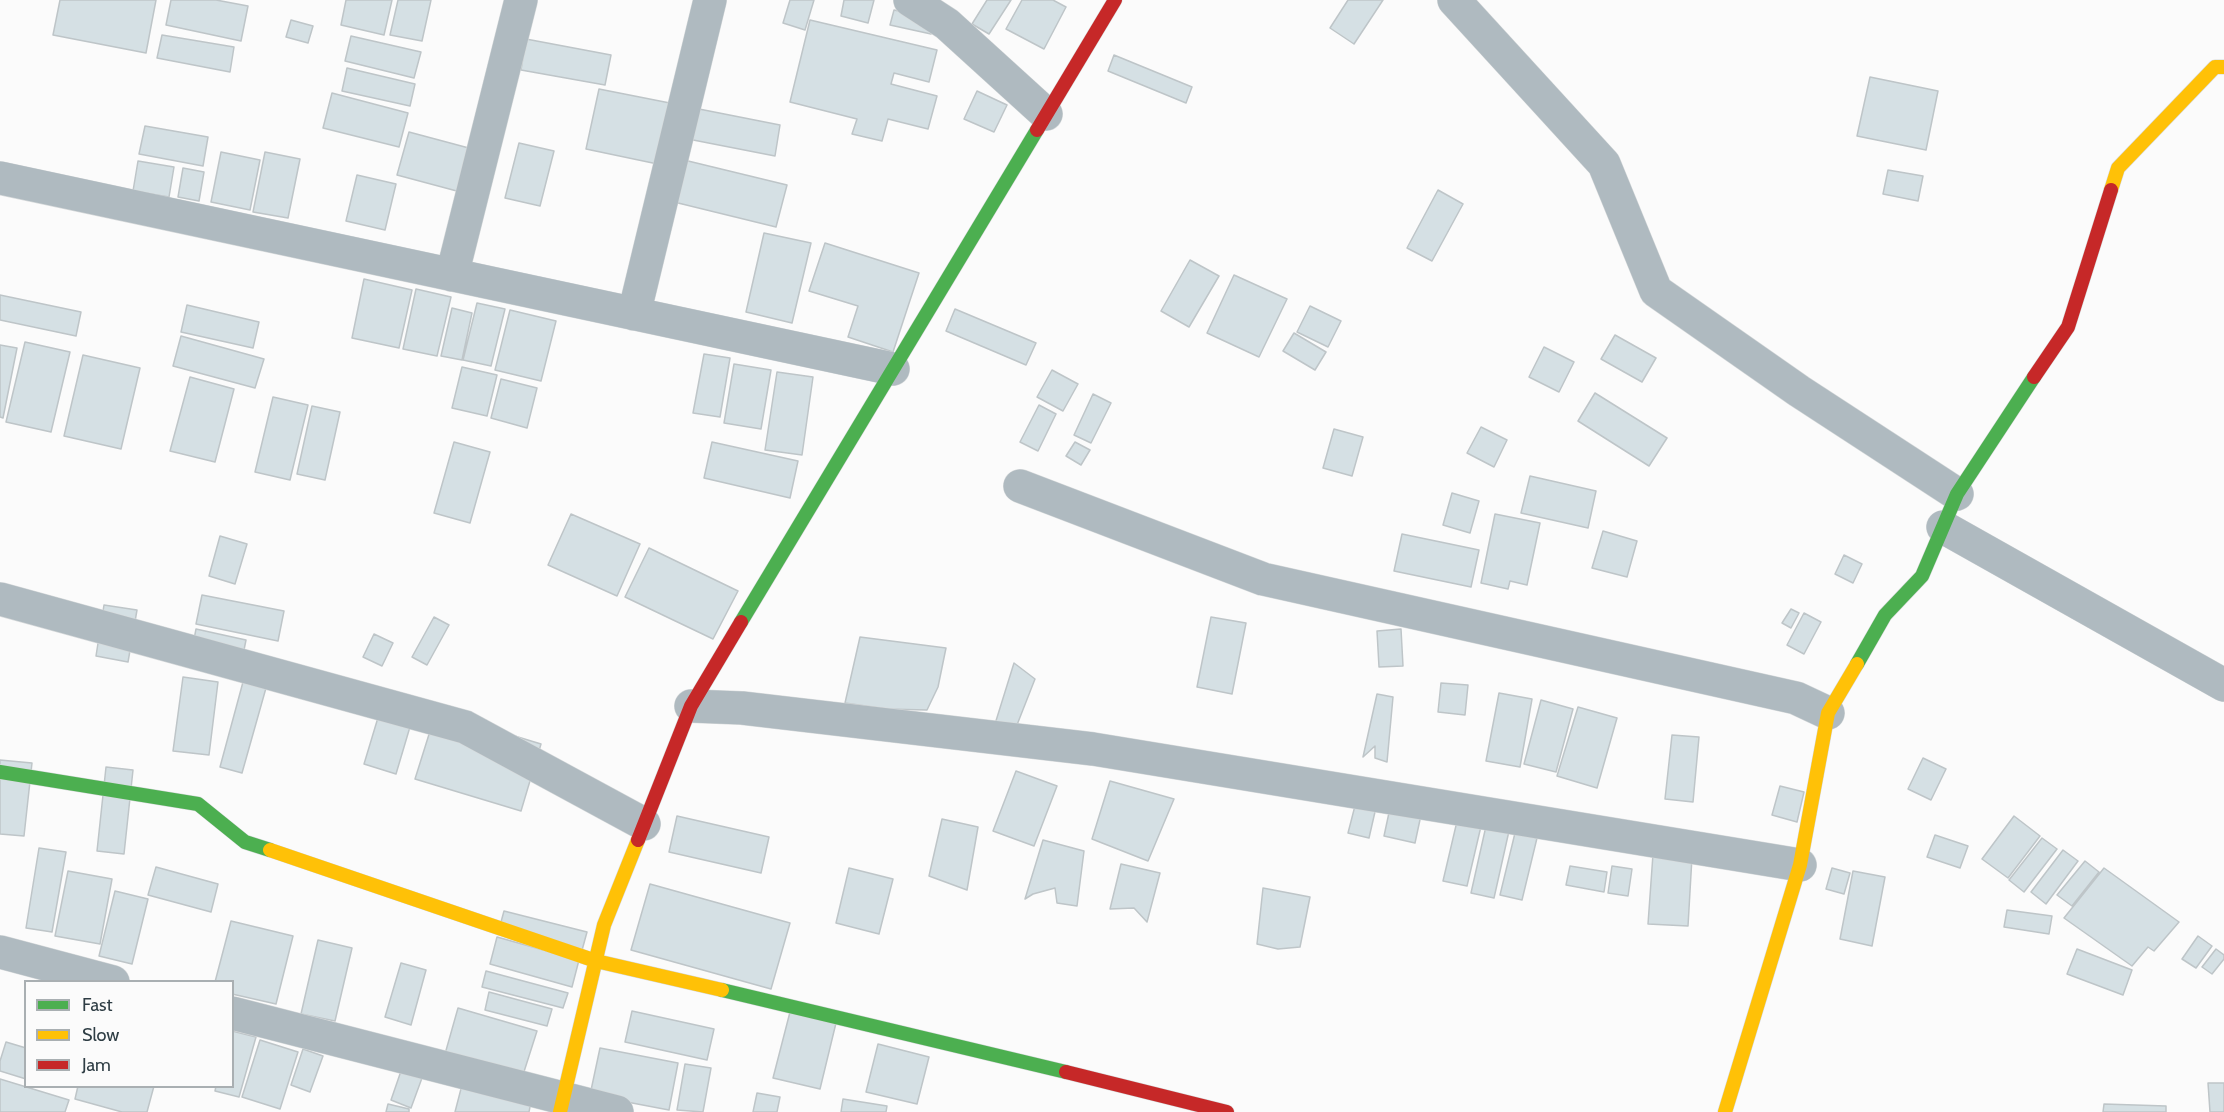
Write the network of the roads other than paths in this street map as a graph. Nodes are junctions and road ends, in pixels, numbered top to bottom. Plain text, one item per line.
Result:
1 (521, 0) edge
2 (710, 0) edge
3 (910, 0) edge
4 (1115, 0) edge
5 (1454, 0) edge
6 (2224, 67) edge
7 (1046, 114) junction
8 (0, 178) edge
9 (452, 275) junction
10 (634, 314) junction
11 (893, 369) junction
12 (1020, 486) dead end
13 (1957, 494) junction
14 (1943, 527) junction
15 (0, 599) edge
16 (2224, 686) edge
17 (691, 706) junction
18 (1828, 713) junction
19 (0, 772) edge
20 (644, 824) junction
21 (1800, 865) junction
22 (0, 952) edge
23 (596, 962) junction
24 (109, 980) edge
25 (234, 1013) edge
26 (561, 1105) edge
27 (618, 1112) edge
28 (1227, 1112) edge
29 (1725, 1112) edge

1 - 9 street
2 - 10 street
3 - 7 street
4 - 7 street
5 - 13 street
6 - 13 street
7 - 11 street
8 - 9 street
9 - 10 street
10 - 11 street
11 - 17 street
12 - 18 street
13 - 14 street
14 - 16 street
14 - 18 street
15 - 20 street
17 - 20 street
17 - 21 street
18 - 21 street
19 - 23 street
20 - 23 street
21 - 29 street
22 - 24 street
23 - 26 street
23 - 28 street
25 - 26 street
26 - 27 street

